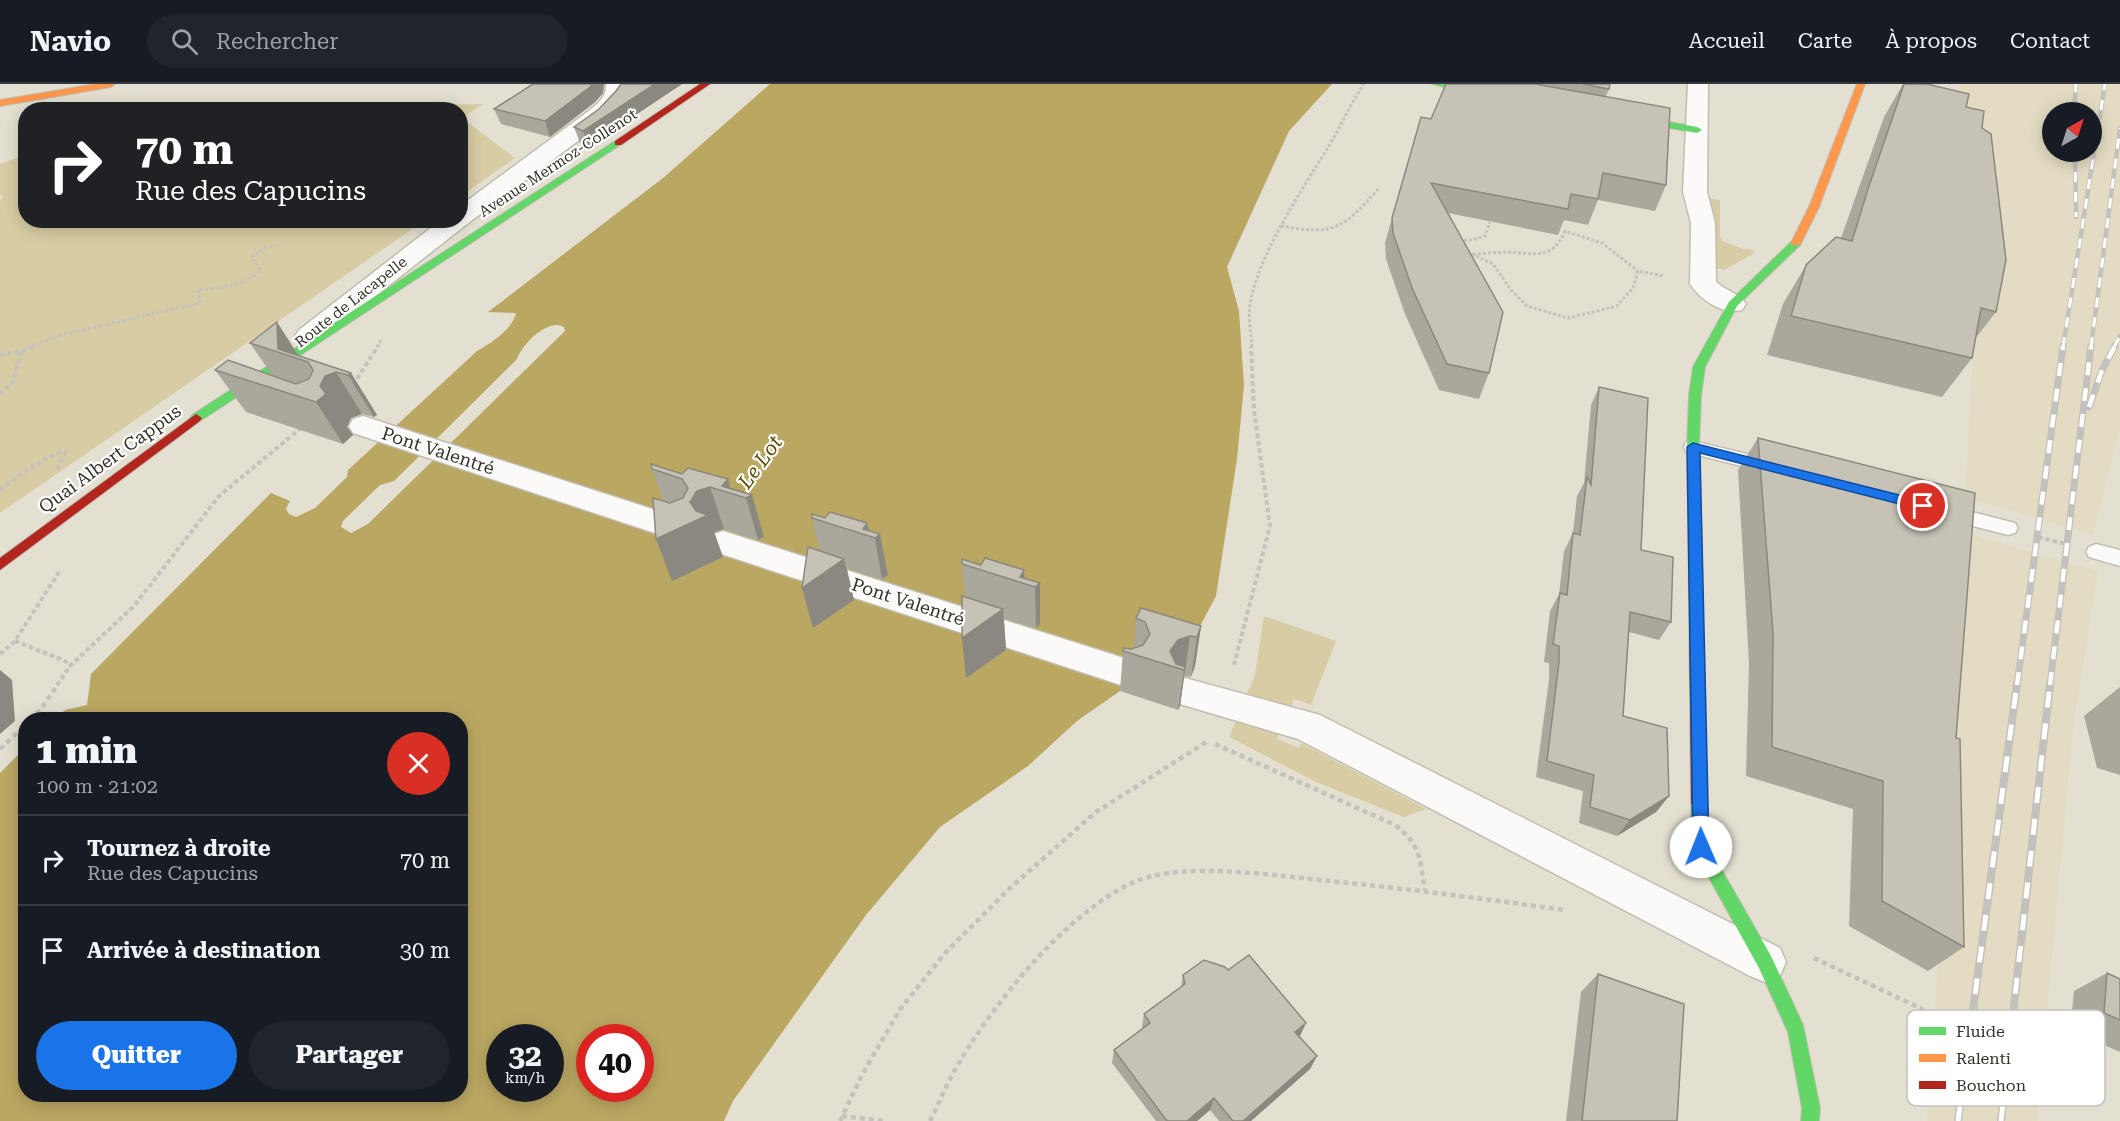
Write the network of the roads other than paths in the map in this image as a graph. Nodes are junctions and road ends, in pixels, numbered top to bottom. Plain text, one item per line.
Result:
1 (111, 84) edge
2 (616, 84) edge
3 (706, 84) edge
4 (1436, 84) edge
5 (1698, 84) edge
6 (1861, 84) edge
7 (1498, 96) edge
8 (0, 103) edge
9 (1615, 116) edge
10 (1697, 130) junction
11 (468, 212) edge
12 (447, 228) edge
13 (1733, 304) junction
14 (245, 385) junction
15 (279, 398) edge
16 (363, 426) dead end
17 (1693, 447) junction
18 (1792, 472) edge
19 (1923, 506) edge
20 (2008, 528) road end
21 (685, 531) edge
22 (723, 543) dead end
23 (2096, 552) road end
24 (2120, 558) edge
25 (0, 566) edge
26 (1127, 673) edge
27 (1185, 692) dead end
28 (1765, 962) junction
29 (1810, 1121) edge

1 - 8 street
2 - 11 street, Route de Lacapelle
3 - 14 street, Avenue Mermoz-Collenot
4 - 7 street
5 - 10 street
6 - 13 street
9 - 10 street
10 - 13 street
12 - 14 street, Route de Lacapelle
13 - 17 street
14 - 15 street
14 - 25 street, Quai Albert Cappus
16 - 21 street, Pont Valentré
17 - 18 lane
17 - 28 street
19 - 20 lane
22 - 26 street, Pont Valentré
23 - 24 lane
27 - 28 street
28 - 29 street

